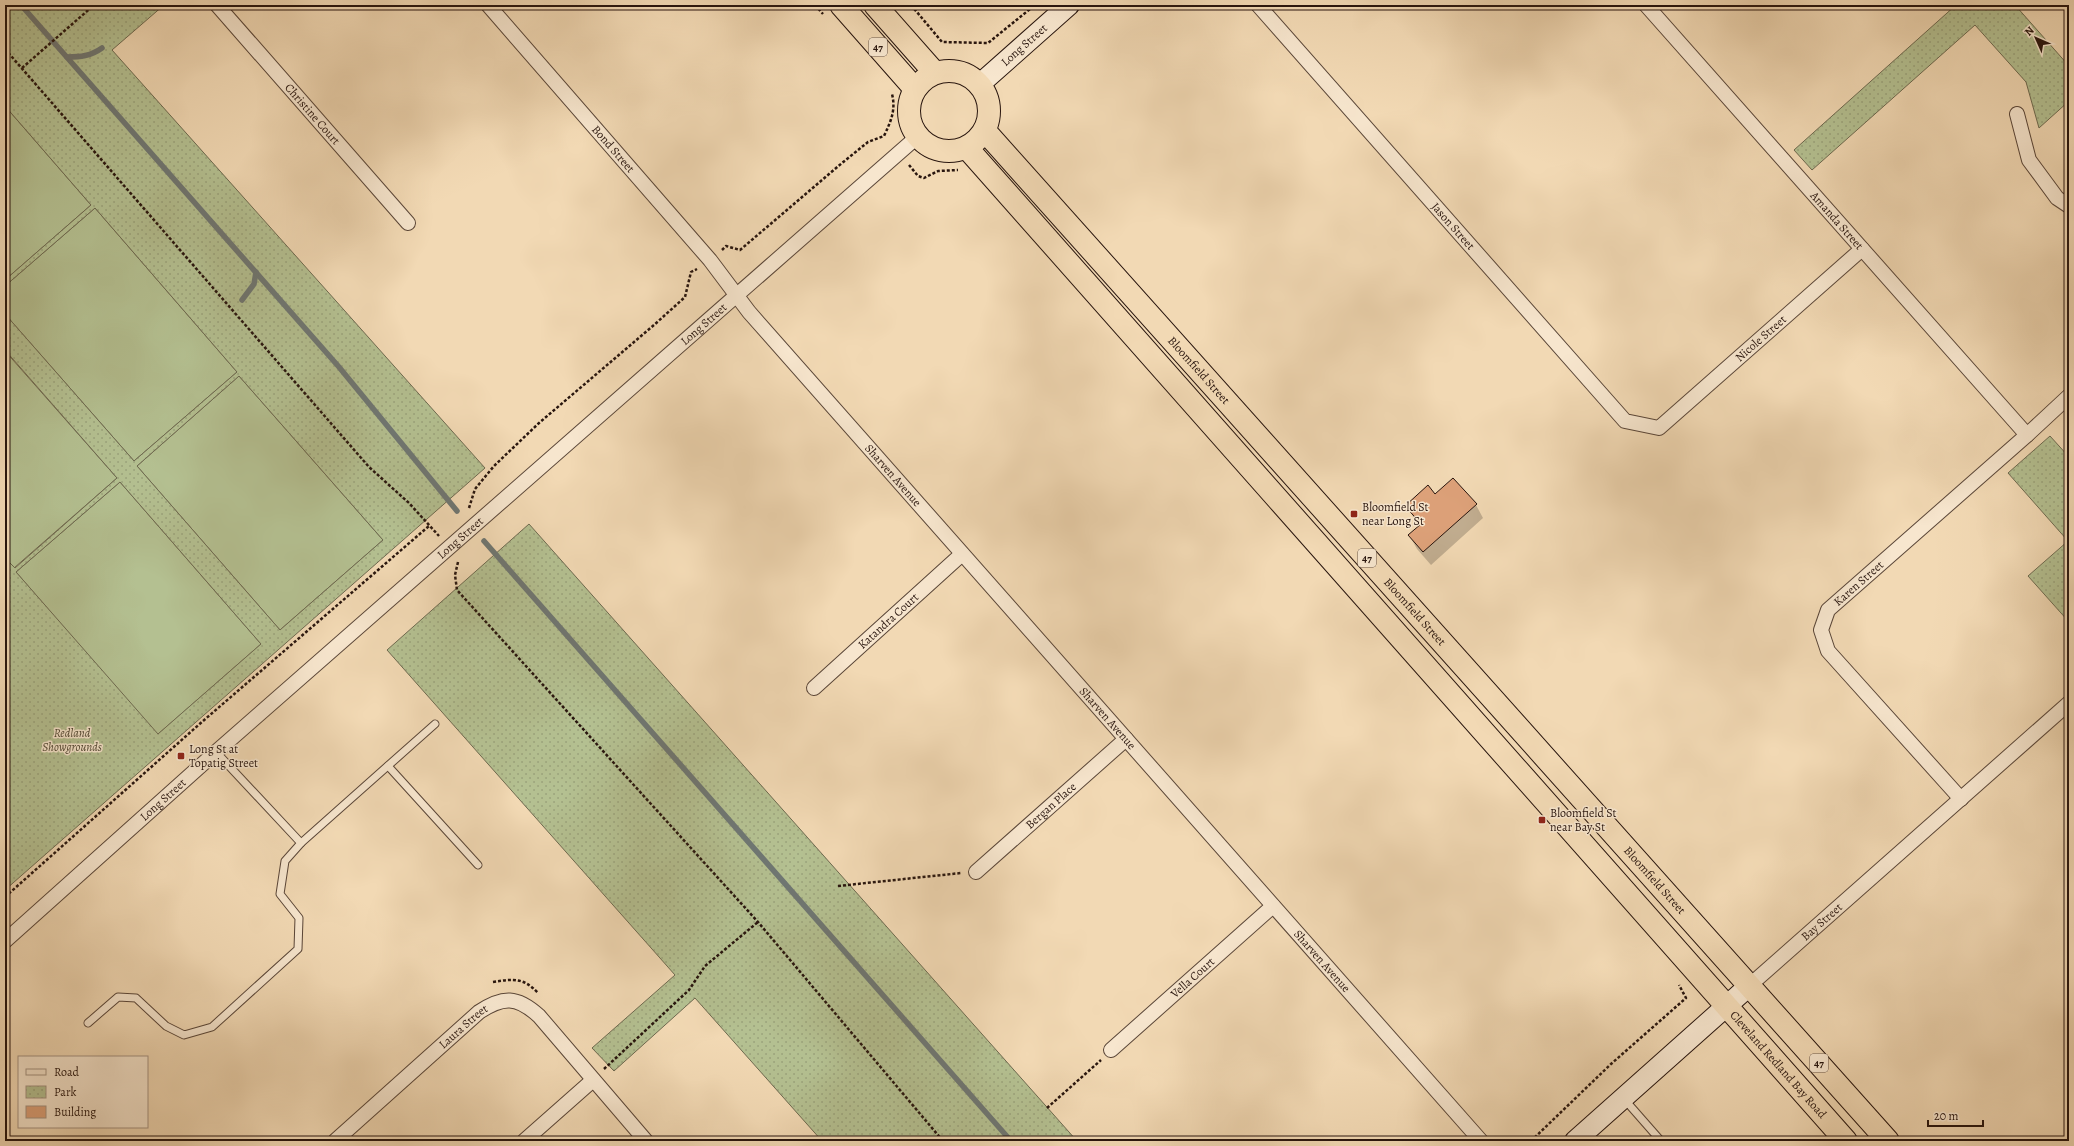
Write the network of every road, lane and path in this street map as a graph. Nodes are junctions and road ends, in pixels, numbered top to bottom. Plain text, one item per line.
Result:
1 (94, 5) edge
2 (217, 5) edge
3 (488, 5) edge
4 (815, 5) edge
5 (875, 5) edge
6 (911, 5) edge
7 (1034, 5) edge
8 (1068, 5) edge
9 (1258, 5) edge
10 (1646, 5) edge
11 (833, 10) edge
12 (5, 50) edge
13 (22, 68) junction
14 (935, 73) junction
15 (980, 84) junction
16 (915, 89) junction
17 (891, 90) dead end
18 (2017, 114) dead end
19 (985, 131) junction
20 (918, 137) junction
21 (967, 148) junction
22 (2069, 206) edge
23 (408, 223) dead end
24 (1862, 249) junction
25 (710, 260) junction
26 (737, 294) junction
27 (2069, 396) edge
28 (1659, 428) joint
29 (2028, 435) junction
30 (464, 513) dead end
31 (430, 526) junction
32 (443, 532) dead end
33 (962, 554) junction
34 (459, 559) dead end
35 (814, 688) dead end
36 (2069, 702) edge
37 (435, 724) dead end
38 (1126, 739) junction
39 (216, 752) junction
40 (388, 766) junction
41 (1961, 798) junction
42 (300, 843) junction
43 (478, 865) dead end
44 (976, 872) joint
45 (838, 886) dead end
46 (5, 897) edge
47 (1273, 906) junction
48 (758, 922) junction
49 (5, 941) edge
50 (1749, 986) junction
51 (1686, 998) dead end
52 (1727, 1006) junction
53 (88, 1023) dead end
54 (1111, 1050) joint
55 (593, 1080) junction
56 (1623, 1098) junction
57 (1047, 1108) dead end
58 (334, 1141) edge
59 (524, 1141) edge
60 (646, 1141) edge
61 (944, 1141) edge
62 (1481, 1141) edge
63 (1531, 1141) edge
64 (1575, 1141) edge
65 (1661, 1141) edge
66 (1846, 1141) edge
67 (1888, 1141) edge

1 - 13 path
2 - 23 street, Christine Court
3 - 25 street, Bond Street
4 - 11 path
5 - 14 highway, 47
6 - 7 path
8 - 15 street, Long Street
9 - 28 street, Jason Street
10 - 24 street, Amanda Street
11 - 16 highway, 47
12 - 13 path
13 - 31 path
14 - 15 highway
14 - 16 highway
15 - 19 highway
16 - 20 highway
17 - 25 path
18 - 22 street
19 - 21 highway
19 - 50 highway, Bloomfield Street / 47
20 - 21 highway
20 - 26 street, Long Street
21 - 52 highway, 47
24 - 28 street, Nicole Street
24 - 29 street, Amanda Street
25 - 26 street, Bond Street
25 - 30 path
26 - 33 street, Sharven Avenue
26 - 39 street, Long Street
27 - 29 street, Karen Street
29 - 41 street, Karen Street
31 - 32 path
31 - 46 path
33 - 35 street, Katandra Court
33 - 38 street, Sharven Avenue
34 - 48 path
36 - 41 street, Bay Street
37 - 40 lane
38 - 44 street, Bergan Place
38 - 47 street, Sharven Avenue
39 - 42 lane
39 - 49 street, Long Street
40 - 42 lane
40 - 43 lane
41 - 50 street, Bay Street
42 - 53 lane
44 - 45 path
47 - 54 street, Vella Court
47 - 62 street, Sharven Avenue
48 - 55 path
48 - 61 path
50 - 52 street, Bay Street
50 - 67 highway, 47
51 - 63 path
52 - 56 street, Bay Street
52 - 66 highway, Cleveland Redland Bay Road / 47
54 - 57 path
55 - 58 street, Laura Street
55 - 59 street
55 - 60 street, Laura Street
56 - 64 street, Bay Street
56 - 65 lane

